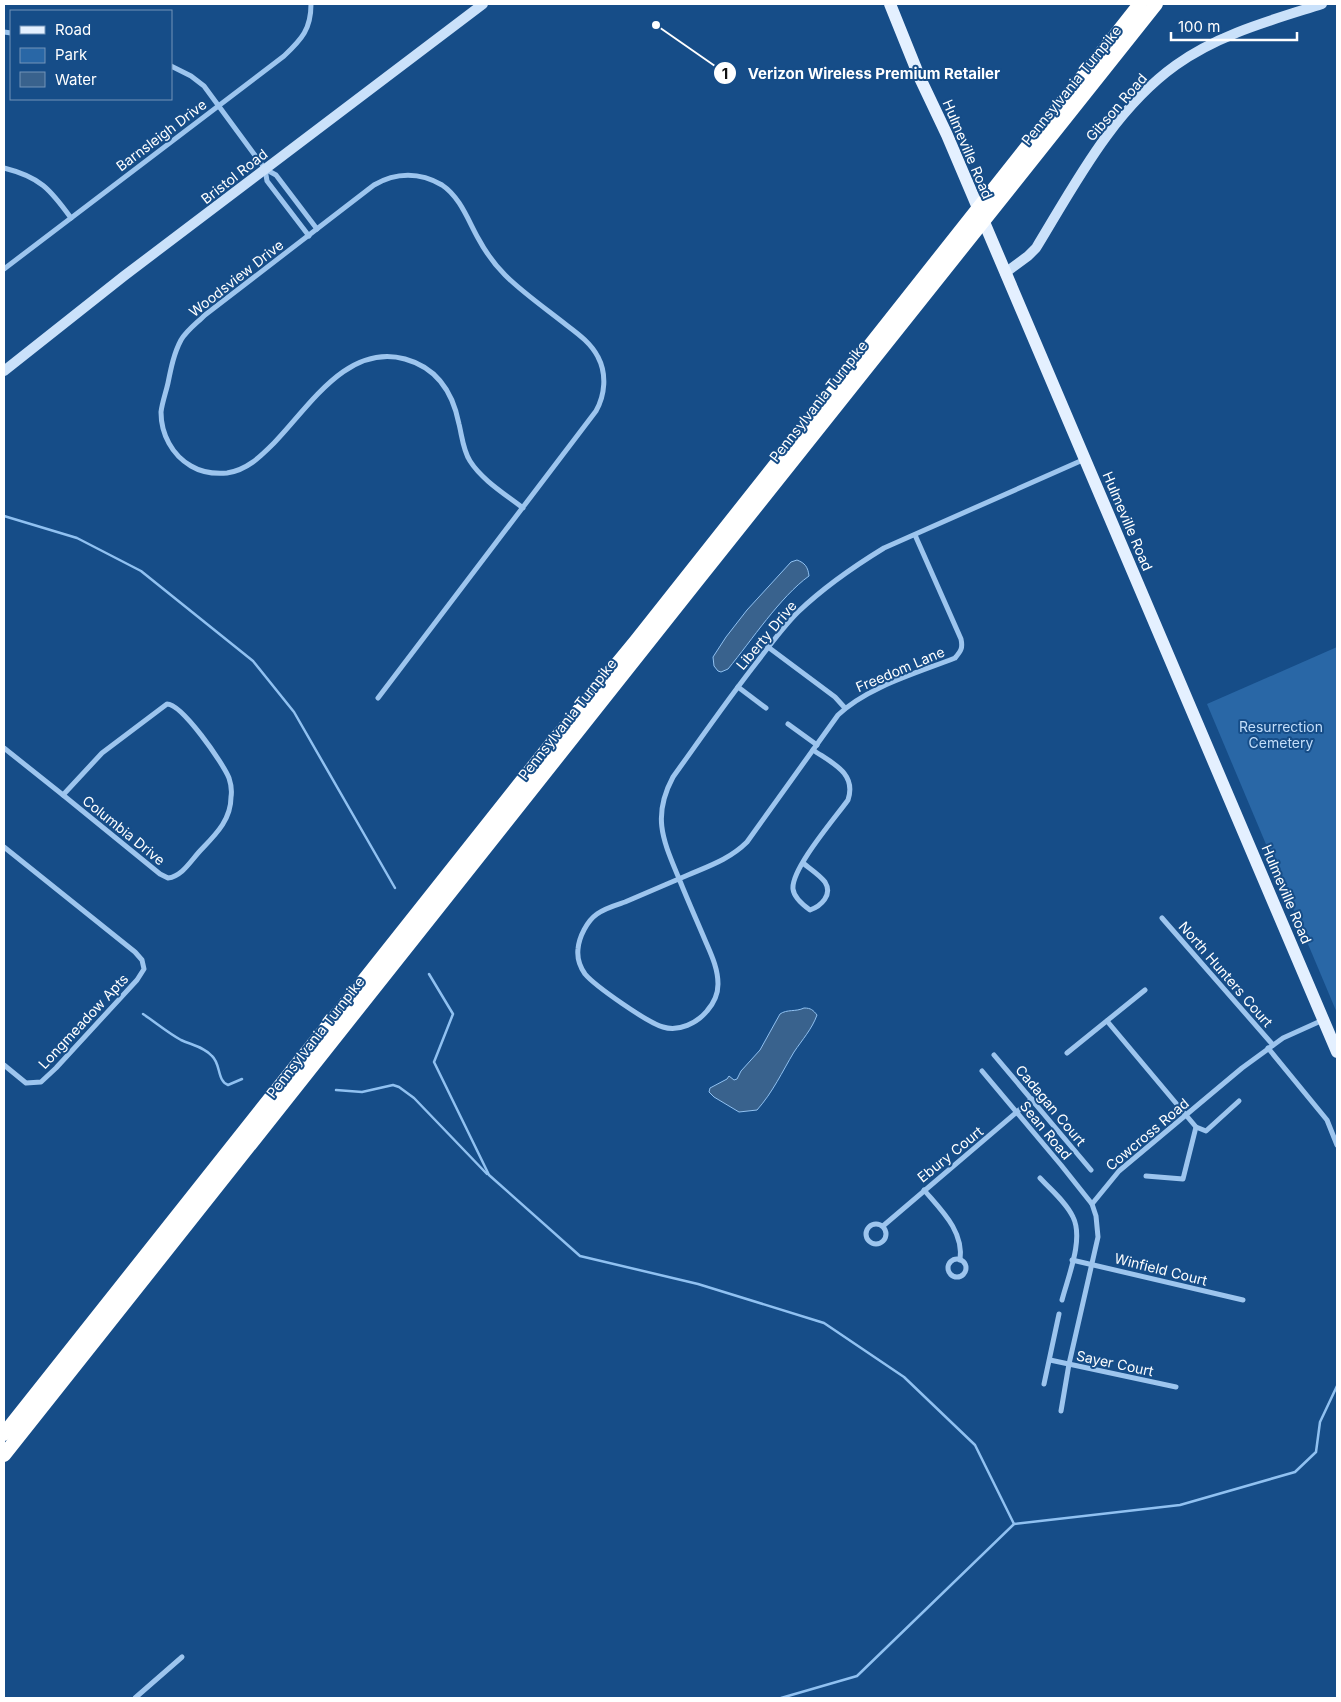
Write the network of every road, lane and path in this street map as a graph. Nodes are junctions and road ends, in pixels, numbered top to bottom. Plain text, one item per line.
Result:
1 (311, 4) edge
2 (483, 4) edge
3 (890, 4) edge
4 (1140, 4) edge
5 (1156, 4) edge
6 (1322, 4) edge
7 (172, 66) edge
8 (219, 104) junction
9 (4, 168) edge
10 (265, 169) junction
11 (71, 218) junction
12 (317, 229) junction
13 (309, 236) junction
14 (4, 269) edge
15 (1005, 272) junction
16 (4, 371) edge
17 (1085, 459) junction
18 (523, 508) junction
19 (915, 535) junction
20 (768, 647) junction
21 (738, 687) junction
22 (378, 698) dead end
23 (766, 708) dead end
24 (845, 708) junction
25 (788, 724) dead end
26 (815, 747) junction
27 (4, 748) edge
28 (63, 795) junction
29 (4, 847) edge
30 (803, 863) junction
31 (679, 879) junction
32 (1162, 918) dead end
33 (1145, 990) dead end
34 (1324, 1020) junction
35 (1107, 1021) junction
36 (1270, 1046) junction
37 (1337, 1052) edge
38 (1067, 1053) dead end
39 (994, 1055) dead end
40 (4, 1066) edge
41 (982, 1072) dead end
42 (1032, 1099) junction
43 (1240, 1101) dead end
44 (1017, 1113) junction
45 (1186, 1116) junction
46 (1196, 1127) junction
47 (1337, 1145) edge
48 (1090, 1170) dead end
49 (1146, 1176) dead end
50 (1040, 1178) dead end
51 (924, 1190) junction
52 (1092, 1204) junction
53 (883, 1226) dead end
54 (960, 1260) dead end
55 (1072, 1260) junction
56 (1093, 1264) junction
57 (1062, 1300) dead end
58 (1243, 1300) dead end
59 (1059, 1314) dead end
60 (1050, 1360) junction
61 (1069, 1364) junction
62 (1044, 1384) dead end
63 (1176, 1387) dead end
64 (1061, 1411) dead end
65 (4, 1434) edge
66 (4, 1455) edge
67 (182, 1657) dead end
68 (135, 1698) edge

1 - 8 street, Barnsleigh Drive
2 - 10 main road, Bristol Road
3 - 15 main road, Hulmeville Road
4 - 65 highway, Pennsylvania Turnpike
5 - 66 highway, Pennsylvania Turnpike
6 - 15 main road, Gibson Road
7 - 8 street
8 - 10 street
8 - 11 street, Barnsleigh Drive
9 - 11 street
10 - 12 street
10 - 13 street
10 - 16 main road, Bristol Road
11 - 14 street, Barnsleigh Drive
12 - 13 street, Woodsview Drive
12 - 18 street, Woodsview Drive
13 - 18 street, Woodsview Drive
15 - 17 main road, Hulmeville Road
17 - 19 street, Liberty Drive
17 - 34 main road, Hulmeville Road
18 - 22 street, Woodsview Drive
19 - 20 street, Liberty Drive
19 - 24 street, Freedom Lane
20 - 21 street, Liberty Drive
20 - 24 street
21 - 23 street
21 - 31 street, Liberty Drive
24 - 26 street, Freedom Lane
25 - 26 street
26 - 30 street
26 - 31 street, Freedom Lane
27 - 28 street, Columbia Drive
28 - 28 street, Columbia Drive
29 - 40 street, Longmeadow Apts
30 - 30 street
31 - 31 street, Liberty Drive
32 - 36 street, North Hunters Court
33 - 35 street
34 - 36 street, Cowcross Road
34 - 37 main road, Hulmeville Road
35 - 38 street
35 - 45 street
36 - 45 street, Cowcross Road
36 - 47 street, North Hunters Court
39 - 42 street, Cadagan Court
41 - 44 street, Sean Road
42 - 44 street, Ebury Court
42 - 48 street, Cadagan Court
43 - 46 street
44 - 51 street, Ebury Court
44 - 52 street, Sean Road
45 - 46 street
45 - 52 street, Cowcross Road
46 - 49 street
50 - 55 street
51 - 53 street, Ebury Court
51 - 54 street
52 - 56 street
55 - 56 street, Winfield Court
55 - 57 street
56 - 58 street, Winfield Court
56 - 61 street
59 - 60 street
60 - 61 street, Sayer Court
60 - 62 street
61 - 63 street, Sayer Court
61 - 64 street
67 - 68 street

